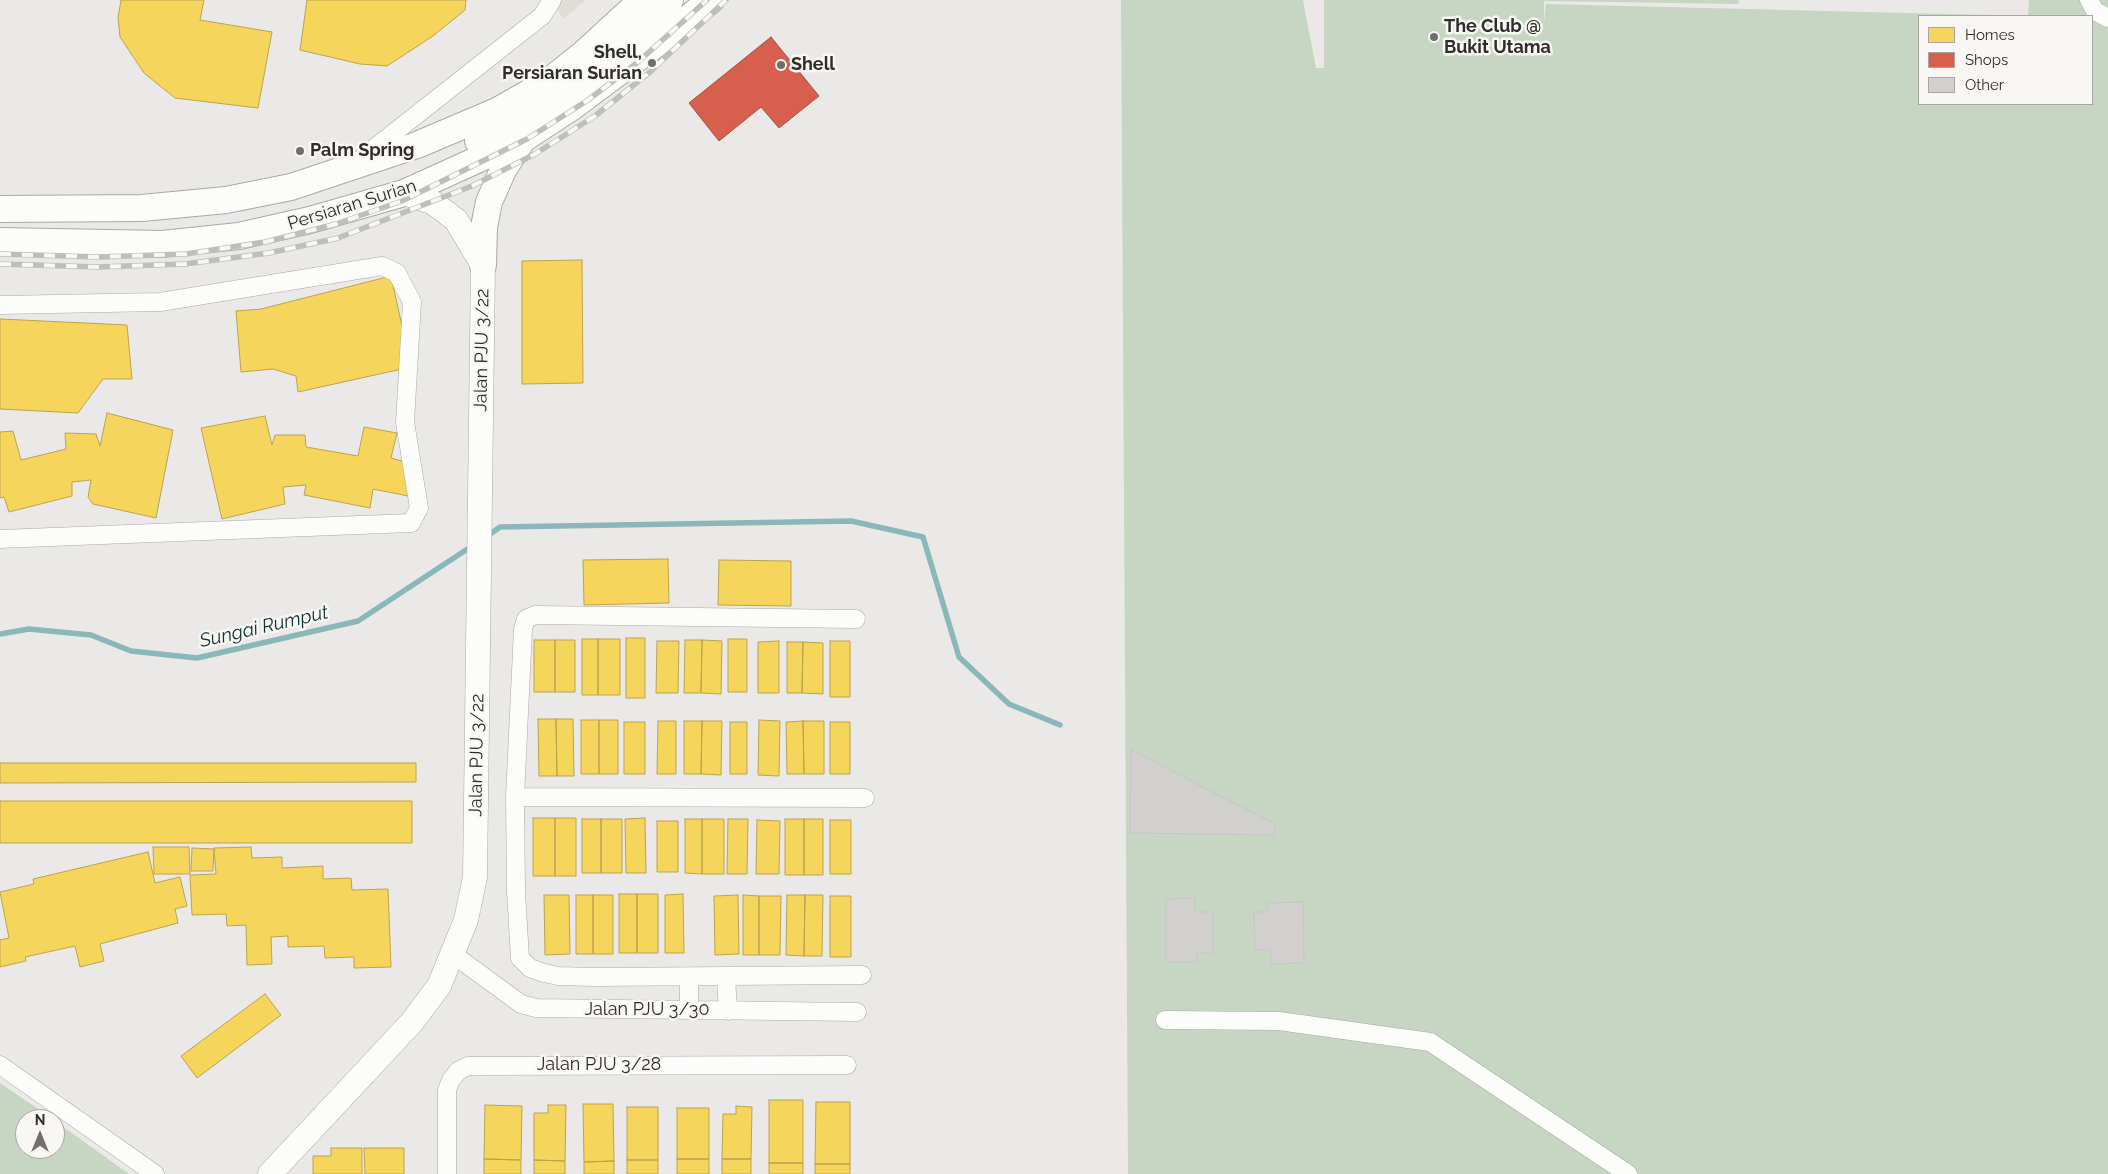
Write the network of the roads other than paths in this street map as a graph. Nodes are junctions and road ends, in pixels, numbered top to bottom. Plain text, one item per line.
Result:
1 (552, 0) edge
2 (642, 0) edge
3 (670, 0) edge
4 (711, 0) edge
5 (2089, 0) edge
6 (2108, 18) edge
7 (523, 139) junction
8 (346, 168) junction
9 (428, 182) junction
10 (404, 193) junction
11 (7, 209) edge
12 (3, 241) edge
13 (483, 265) junction
14 (0, 304) edge
15 (0, 539) edge
16 (856, 619) dead end
17 (515, 797) junction
18 (865, 798) dead end
19 (454, 955) junction
20 (862, 975) dead end
21 (726, 976) junction
22 (689, 977) junction
23 (688, 1010) junction
24 (728, 1011) junction
25 (857, 1012) dead end
26 (1164, 1020) dead end
27 (0, 1065) edge
28 (847, 1065) dead end
29 (270, 1173) edge
30 (155, 1174) edge
31 (447, 1174) edge
32 (1628, 1174) edge

1 - 8 street
2 - 8 main road, Persiaran Surian
3 - 9 main road
4 - 7 main road, Persiaran Surian
5 - 6 street
7 - 9 main road, Persiaran Surian
7 - 13 main road
8 - 11 main road, Persiaran Surian
9 - 10 main road, Persiaran Surian
10 - 12 main road, Persiaran Surian
10 - 13 street
13 - 19 street, Jalan PJU 3/22
14 - 15 street
16 - 17 street
17 - 18 street
17 - 22 street
19 - 23 street, Jalan PJU 3/30
19 - 29 street, Jalan PJU 3/22
20 - 21 street
21 - 22 street
21 - 24 street
22 - 23 street
23 - 24 street, Jalan PJU 3/30
24 - 25 street, Jalan PJU 3/30
26 - 32 street
27 - 30 street
28 - 31 street, Jalan PJU 3/28

